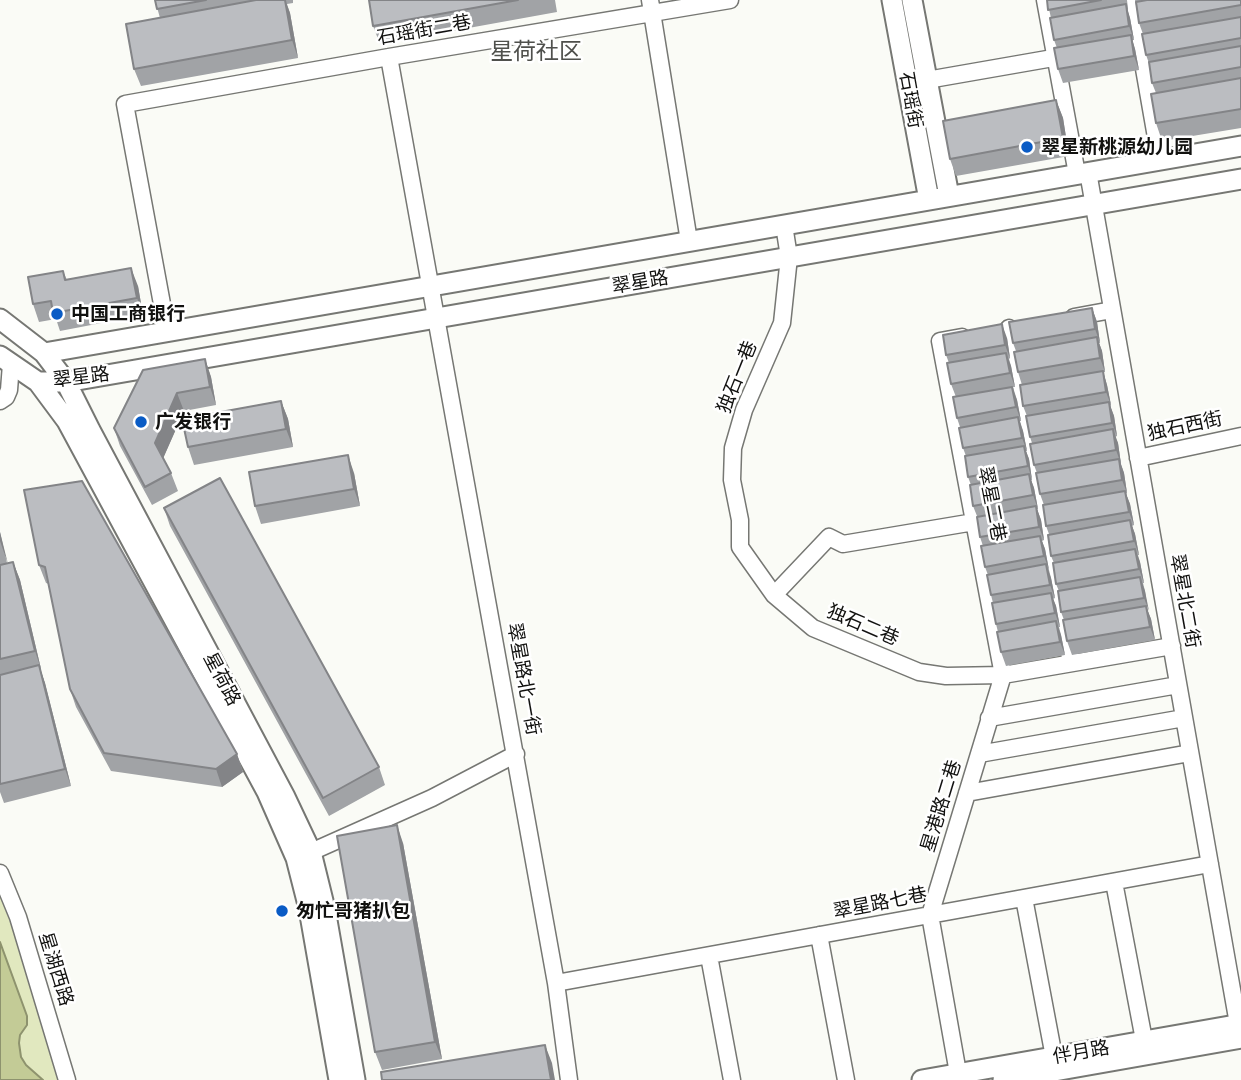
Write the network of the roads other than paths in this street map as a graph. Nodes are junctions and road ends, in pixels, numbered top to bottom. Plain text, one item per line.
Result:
1 (730, 0) edge
2 (892, 0) edge
3 (912, 0) edge
4 (1046, 0) edge
5 (1132, 0) edge
6 (651, 7) edge
7 (1178, 37) edge
8 (1140, 43) junction
9 (389, 57) junction
10 (1055, 57) junction
11 (927, 80) junction
12 (1241, 146) edge
13 (1160, 160) junction
14 (1082, 173) junction
15 (1241, 178) edge
16 (949, 196) junction
17 (929, 200) junction
18 (1093, 204) junction
19 (784, 225) junction
20 (689, 241) junction
21 (789, 257) junction
22 (431, 286) junction
23 (1112, 310) junction
24 (437, 317) junction
25 (0, 319) edge
26 (1061, 319) edge
27 (1010, 328) edge
28 (167, 331) junction
29 (975, 334) edge
30 (91, 344) junction
31 (44, 353) junction
32 (6, 360) edge
33 (98, 376) junction
34 (38, 382) junction
35 (66, 382) junction
36 (0, 401) edge
37 (1241, 436) edge
38 (1138, 458) junction
39 (974, 522) junction
40 (740, 547) joint
41 (774, 595) junction
42 (1172, 646) junction
43 (1070, 663) junction
44 (1003, 675) junction
45 (1178, 685) junction
46 (989, 718) junction
47 (1184, 718) junction
48 (1191, 753) junction
49 (516, 754) junction
50 (979, 754) junction
51 (967, 793) junction
52 (304, 855) junction
53 (1210, 864) junction
54 (0, 873) edge
55 (1114, 882) junction
56 (1024, 898) junction
57 (930, 915) junction
58 (819, 936) junction
59 (709, 956) junction
60 (556, 983) junction
61 (1240, 1031) edge
62 (1144, 1041) junction
63 (1054, 1056) junction
64 (958, 1073) junction
65 (67, 1080) edge
66 (339, 1080) edge
67 (355, 1080) edge
68 (569, 1080) edge
69 (732, 1080) edge
70 (846, 1080) edge
71 (922, 1080) edge
72 (1003, 1080) edge

1 - 6 street, 石瑶街二巷
2 - 17 street, 石瑶街
3 - 11 street, 石瑶街
4 - 10 street, 翠星北二街
5 - 8 street
6 - 9 street, 石瑶街二巷
6 - 20 street
7 - 8 street
8 - 10 street
8 - 13 street
9 - 22 street, 翠星路北一街
9 - 28 street, 石瑶街二巷
10 - 11 street
10 - 14 street, 翠星北二街
11 - 16 street, 石瑶街
12 - 13 street, 翠星路
13 - 14 street, 翠星路
14 - 16 street, 翠星路
14 - 18 street, 翠星北二街
15 - 18 street, 翠星路
16 - 17 street, 翠星路
17 - 19 street, 翠星路
18 - 21 street, 翠星路
18 - 23 street, 翠星北二街
19 - 20 street, 翠星路
19 - 21 street, 独石一巷
20 - 22 street, 翠星路
21 - 24 street, 翠星路
21 - 40 street, 独石一巷
22 - 24 street, 翠星路北一街
22 - 28 street, 翠星路
23 - 26 street
23 - 38 street, 翠星北二街
24 - 33 street, 翠星路
24 - 49 street, 翠星路北一街
25 - 31 street, 星荷路
27 - 43 street
28 - 30 street, 翠星路
29 - 39 street, 翠星二巷
30 - 31 street, 翠星路
30 - 33 street
31 - 35 street, 星荷路
32 - 34 street, 星荷路
32 - 36 street
33 - 35 street, 翠星路
34 - 35 street, 翠星路
34 - 52 street, 星荷路
35 - 52 street, 星荷路
37 - 38 street, 独石西街
38 - 42 street, 翠星北二街
39 - 41 street
39 - 44 street, 翠星二巷
40 - 41 street, 独石二巷
41 - 44 street, 独石二巷
42 - 43 street, 独石二巷
42 - 45 street, 翠星北二街
43 - 44 street, 独石二巷
44 - 46 street, 星港路二巷
45 - 46 street
45 - 47 street, 翠星北二街
46 - 50 street, 星港路二巷
47 - 48 street, 翠星北二街
47 - 50 street
48 - 51 street
48 - 53 street, 翠星北二街
49 - 52 street
49 - 60 street, 翠星路北一街
50 - 51 street, 星港路二巷
51 - 57 street, 星港路二巷
52 - 66 street, 星荷路
52 - 67 street, 星荷路
53 - 55 street, 翠星路七巷
53 - 61 street, 翠星北二街
54 - 65 street, 星湖西路
55 - 56 street, 翠星路七巷
55 - 62 street
56 - 57 street, 翠星路七巷
56 - 63 street
57 - 58 street, 翠星路七巷
57 - 64 street, 星港路二巷
58 - 59 street, 翠星路七巷
58 - 70 street
59 - 60 street, 翠星路七巷
59 - 69 street
60 - 68 street, 翠星路北一街
61 - 62 street, 伴月路
61 - 72 street, 伴月路
62 - 63 street, 伴月路
63 - 64 street, 伴月路
64 - 71 street, 伴月路

